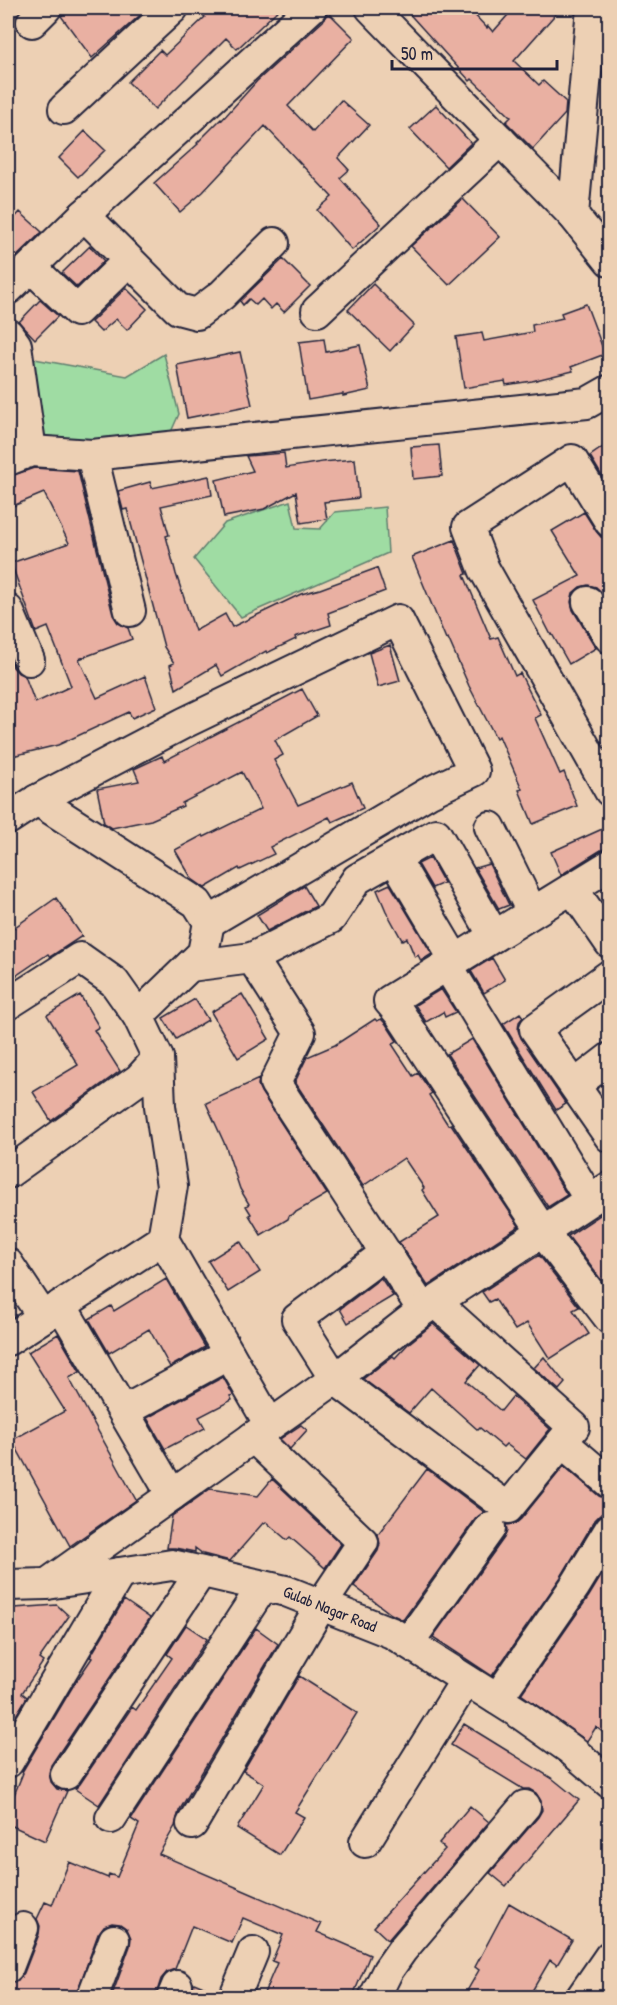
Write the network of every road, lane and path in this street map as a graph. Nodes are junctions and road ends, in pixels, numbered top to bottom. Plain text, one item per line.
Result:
1 (173, 8) edge
2 (311, 8) edge
3 (371, 8) edge
4 (592, 8) edge
5 (600, 8) edge
6 (609, 17) edge
7 (64, 109) dead end
8 (500, 140) junction
9 (84, 215) junction
10 (573, 215) junction
11 (274, 243) dead end
12 (609, 261) edge
13 (31, 267) junction
14 (118, 271) dead end
15 (8, 289) edge
16 (317, 312) dead end
17 (8, 334) edge
18 (609, 390) edge
19 (92, 455) junction
20 (19, 456) edge
21 (609, 522) edge
22 (588, 602) dead end
23 (8, 610) edge
24 (130, 610) dead end
25 (609, 638) edge
26 (29, 660) dead end
27 (609, 791) edge
28 (37, 800) junction
29 (8, 819) edge
30 (490, 827) dead end
31 (395, 859) junction
32 (609, 865) edge
33 (572, 888) junction
34 (532, 912) junction
35 (209, 922) junction
36 (494, 936) junction
37 (609, 943) edge
38 (252, 957) junction
39 (451, 962) junction
40 (190, 966) junction
41 (609, 975) edge
42 (8, 1004) edge
43 (138, 1016) junction
44 (158, 1058) junction
45 (609, 1058) edge
46 (575, 1085) junction
47 (609, 1135) edge
48 (8, 1173) edge
49 (599, 1194) edge
50 (543, 1232) junction
51 (162, 1239) junction
52 (386, 1253) junction
53 (8, 1264) edge
54 (429, 1306) junction
55 (52, 1311) junction
56 (608, 1315) edge
57 (8, 1341) edge
58 (229, 1354) junction
59 (335, 1379) junction
60 (124, 1411) junction
61 (262, 1431) junction
62 (562, 1442) junction
63 (609, 1483) edge
64 (172, 1495) junction
65 (490, 1528) dead end
66 (609, 1529) edge
67 (201, 1572) junction
68 (120, 1573) junction
69 (47, 1584) junction
70 (8, 1585) edge
71 (263, 1586) junction
72 (321, 1605) junction
73 (408, 1642) junction
74 (466, 1680) junction
75 (497, 1699) junction
76 (8, 1762) edge
77 (66, 1774) dead end
78 (609, 1783) edge
79 (525, 1806) dead end
80 (111, 1818) dead end
81 (192, 1824) dead end
82 (365, 1842) dead end
83 (24, 1928) dead end
84 (114, 1940) dead end
85 (253, 1952) dead end
86 (609, 1956) edge
87 (8, 1967) edge
88 (92, 1998) edge
89 (234, 1998) edge
90 (374, 1998) edge
91 (581, 1998) edge

1 - 7 street
2 - 9 street
3 - 8 street
4 - 10 street
5 - 6 street
8 - 10 street
8 - 16 street
9 - 11 street
9 - 13 street
10 - 12 street
13 - 14 street
13 - 15 street
17 - 20 street
18 - 19 street
19 - 20 street
19 - 24 street
21 - 27 street
22 - 25 street
23 - 26 street
28 - 29 street
28 - 35 street
28 - 35 street
30 - 34 street
31 - 36 street
31 - 38 street
31 - 39 street
32 - 33 street
33 - 34 street
33 - 37 street
34 - 36 street
35 - 40 street
36 - 39 street
38 - 40 street
38 - 52 street
39 - 49 street
39 - 50 street
40 - 43 street
41 - 46 street
42 - 43 street
43 - 44 street
44 - 48 street
44 - 51 street
45 - 46 street
46 - 47 street
49 - 50 street
50 - 54 street
50 - 56 street
51 - 55 street
51 - 58 street
52 - 54 street
52 - 59 street
53 - 55 street
54 - 59 street
54 - 62 street
55 - 57 street
55 - 60 street
58 - 60 street
58 - 61 street
59 - 61 street
59 - 62 street
60 - 64 street
61 - 64 street
61 - 72 street
62 - 63 street
64 - 69 street
65 - 73 street
66 - 75 street
67 - 68 street, Gulab Nagar Road
67 - 71 street, Gulab Nagar Road
67 - 77 street
68 - 69 street, Gulab Nagar Road
68 - 76 street
69 - 70 street, Gulab Nagar Road
71 - 72 street, Gulab Nagar Road
71 - 80 street
72 - 73 street, Gulab Nagar Road
72 - 81 street
73 - 74 street, Gulab Nagar Road
74 - 75 street, Gulab Nagar Road
74 - 82 street
75 - 78 street, Gulab Nagar Road
79 - 90 street
83 - 87 street
84 - 88 street
85 - 89 street
86 - 91 street

